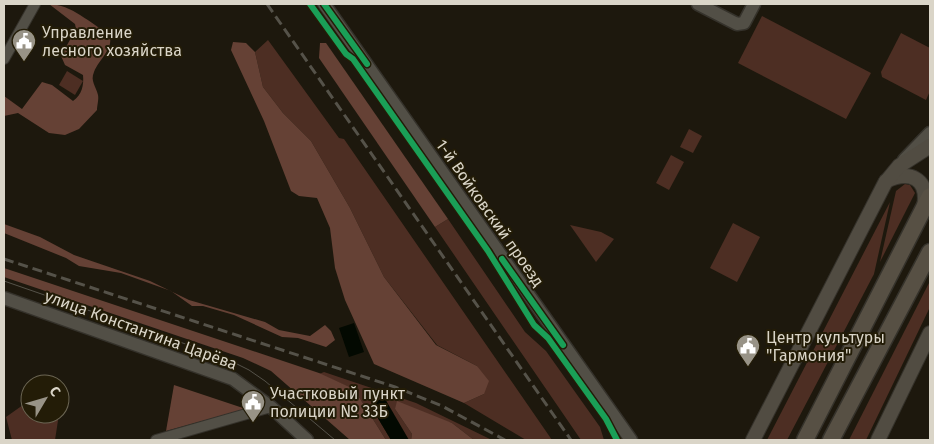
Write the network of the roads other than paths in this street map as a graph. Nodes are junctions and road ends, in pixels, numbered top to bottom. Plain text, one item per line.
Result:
1 (35, 4) edge
2 (324, 4) edge
3 (698, 4) edge
4 (754, 4) edge
5 (4, 58) edge
6 (930, 133) edge
7 (930, 146) edge
8 (899, 166) junction
9 (886, 182) junction
10 (927, 203) edge
11 (930, 252) edge
12 (4, 298) edge
13 (930, 333) edge
14 (271, 407) junction
15 (156, 440) edge
16 (307, 440) edge
17 (632, 440) edge
18 (753, 440) edge
19 (805, 440) edge
20 (831, 440) edge
21 (878, 440) edge

1 - 5 street
2 - 17 street, 1-й Войковский проезд
3 - 4 street
6 - 8 street
7 - 8 main road
8 - 9 main road
9 - 10 main road
9 - 18 main road
10 - 19 main road
11 - 20 main road
12 - 14 street, улица Константина Царёва
13 - 21 main road
14 - 15 street
14 - 16 street, улица Константина Царёва

